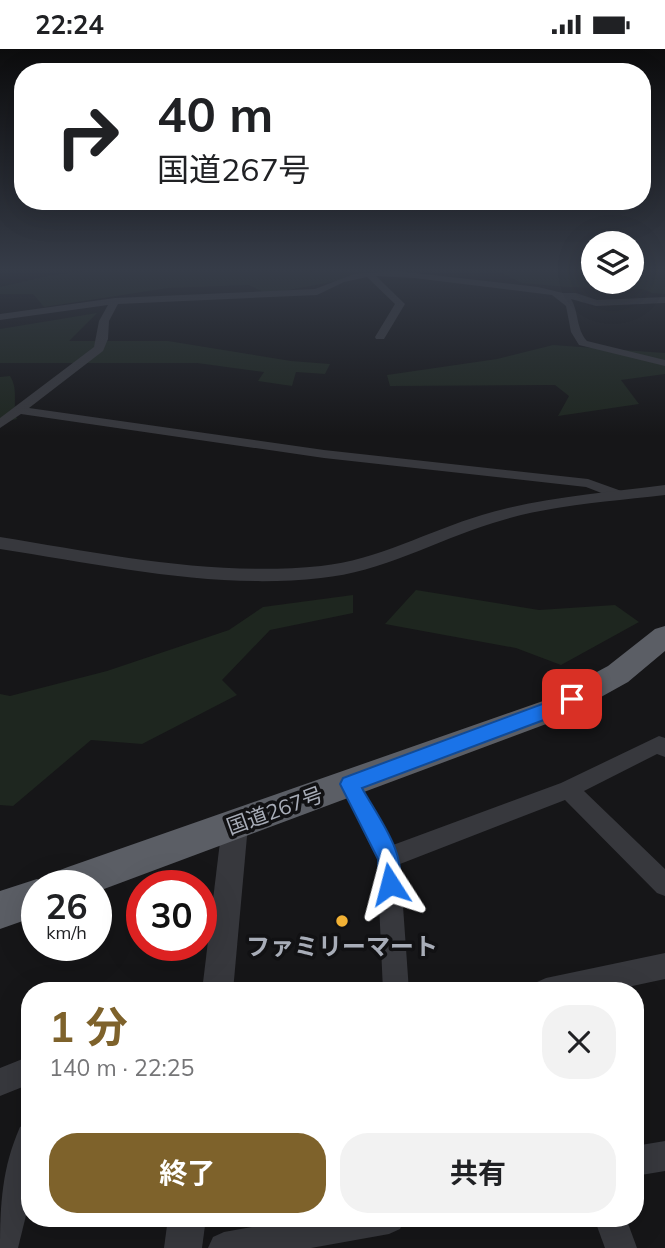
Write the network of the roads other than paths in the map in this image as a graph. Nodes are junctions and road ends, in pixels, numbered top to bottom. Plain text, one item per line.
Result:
1 (104, 324) edge
2 (388, 324) edge
3 (575, 324) edge
4 (380, 337) dead end
5 (665, 363) edge
6 (18, 410) junction
7 (0, 424) edge
8 (665, 490) edge
9 (622, 496) junction
10 (0, 543) edge
11 (665, 636) edge
12 (665, 749) edge
13 (350, 784) junction
14 (568, 789) junction
15 (235, 825) junction
16 (388, 857) junction
17 (110, 870) edge
18 (665, 884) edge
19 (21, 903) edge
20 (0, 910) edge
21 (665, 966) edge
22 (218, 982) edge
23 (395, 982) edge
24 (588, 982) edge
25 (21, 1074) edge
26 (0, 1082) edge
27 (665, 1156) edge
28 (644, 1160) edge
29 (21, 1173) edge
30 (186, 1227) edge
31 (340, 1227) edge
32 (613, 1227) edge
33 (2, 1248) edge
34 (183, 1248) edge
35 (224, 1248) edge
36 (621, 1248) edge

1 - 6 street
2 - 4 street
3 - 5 street
6 - 7 street
6 - 9 street
8 - 9 street
9 - 10 street
11 - 13 highway, 国道267号
12 - 14 street
13 - 15 highway, 国道267号
13 - 16 street
14 - 16 street
14 - 18 street
15 - 17 highway, 国道267号
15 - 22 street
16 - 23 street
19 - 20 highway
21 - 24 street
25 - 26 street
27 - 28 street
29 - 33 street
30 - 34 street
31 - 35 street
32 - 36 street

